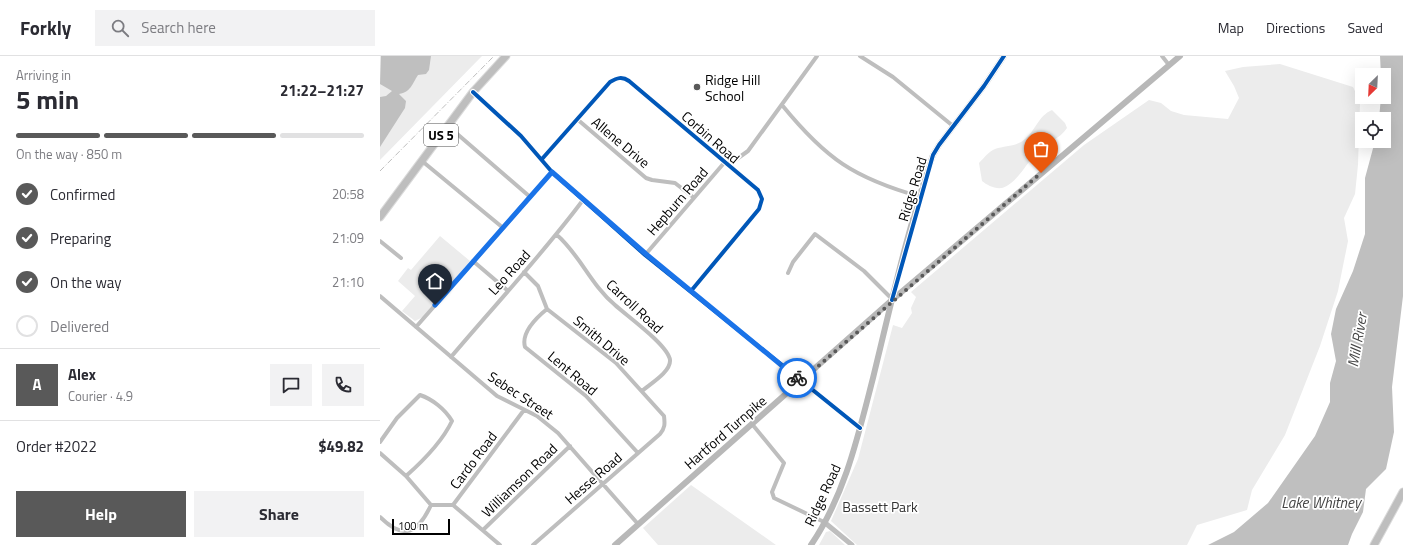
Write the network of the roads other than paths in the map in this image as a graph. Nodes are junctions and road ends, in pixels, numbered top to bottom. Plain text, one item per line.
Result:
1 (506, 56) edge
2 (817, 56) edge
3 (860, 56) edge
4 (1162, 56) edge
5 (1180, 56) edge
6 (1002, 57) edge
7 (1169, 65) junction
8 (473, 92) junction
9 (782, 105) junction
10 (577, 119) junction
11 (448, 126) junction
12 (953, 126) junction
13 (542, 160) junction
14 (422, 161) junction
15 (724, 163) junction
16 (552, 172) junction
17 (529, 196) junction
18 (693, 197) junction
19 (921, 197) junction
20 (583, 200) junction
21 (380, 218) edge
22 (502, 227) junction
23 (557, 235) junction
24 (380, 241) edge
25 (646, 254) junction
26 (401, 258) dead end
27 (473, 261) junction
28 (524, 272) junction
29 (788, 273) dead end
30 (507, 290) junction
31 (691, 291) junction
32 (380, 296) edge
33 (892, 300) junction
34 (547, 309) junction
35 (416, 327) junction
36 (451, 357) junction
37 (801, 381) junction
38 (642, 391) junction
39 (524, 410) junction
40 (752, 424) junction
41 (665, 426) joint
42 (860, 428) junction
43 (380, 442) edge
44 (570, 446) junction
45 (380, 453) edge
46 (638, 453) junction
47 (406, 476) junction
48 (603, 484) junction
49 (1403, 492) edge
50 (431, 505) junction
51 (453, 505) junction
52 (380, 517) edge
53 (824, 522) junction
54 (638, 524) junction
55 (484, 529) junction
56 (500, 545) edge
57 (533, 545) edge
58 (615, 545) edge
59 (811, 545) edge
60 (852, 545) edge
61 (1374, 545) edge

1 - 8 main road, US 5
2 - 9 street, Hepburn Road
3 - 12 street
4 - 7 street
5 - 7 main road, Hartford Turnpike
6 - 12 main road, Ridge Road
7 - 33 main road, Hartford Turnpike
8 - 11 main road, US 5
8 - 13 street
9 - 15 street, Hepburn Road
9 - 19 street
10 - 13 street, Corbin Road
10 - 15 street, Corbin Road
10 - 18 street, Allene Drive
11 - 14 main road, US 5
11 - 17 street
12 - 19 main road, Ridge Road
13 - 16 street
14 - 21 main road, US 5
14 - 22 street
15 - 18 street, Hepburn Road
15 - 31 street, Corbin Road
16 - 17 street
16 - 20 street
17 - 22 street
18 - 25 street, Hepburn Road
19 - 33 main road, Ridge Road
20 - 23 street, Leo Road
20 - 25 street
22 - 27 street
23 - 28 street, Leo Road
23 - 38 street, Carroll Road
24 - 26 street
25 - 31 street
27 - 30 street
27 - 35 street
28 - 30 street, Leo Road
28 - 34 street
29 - 33 street
30 - 36 street, Leo Road
31 - 37 street
32 - 35 street, Sebec Street
33 - 37 main road, Hartford Turnpike
33 - 42 main road, Ridge Road
34 - 38 street, Smith Drive
34 - 46 street, Lent Road
35 - 36 street, Sebec Street
36 - 39 street, Sebec Street
37 - 40 main road, Hartford Turnpike
37 - 42 street
38 - 41 street, Smith Drive
39 - 44 street, Sebec Street
39 - 51 street, Cardo Road
40 - 53 street
40 - 54 main road, Hartford Turnpike
41 - 46 street, Hesse Road
42 - 53 main road, Ridge Road
43 - 47 street
44 - 48 street, Sebec Street
44 - 55 street, Williamson Road
45 - 47 street
46 - 48 street, Hesse Road
47 - 50 street
48 - 54 street, Sebec Street
48 - 57 street, Hesse Road
49 - 61 main road
50 - 51 street, Cardo Road
50 - 52 street
51 - 55 street
53 - 59 main road, Ridge Road
53 - 60 street
54 - 58 main road, Hartford Turnpike
55 - 56 street

